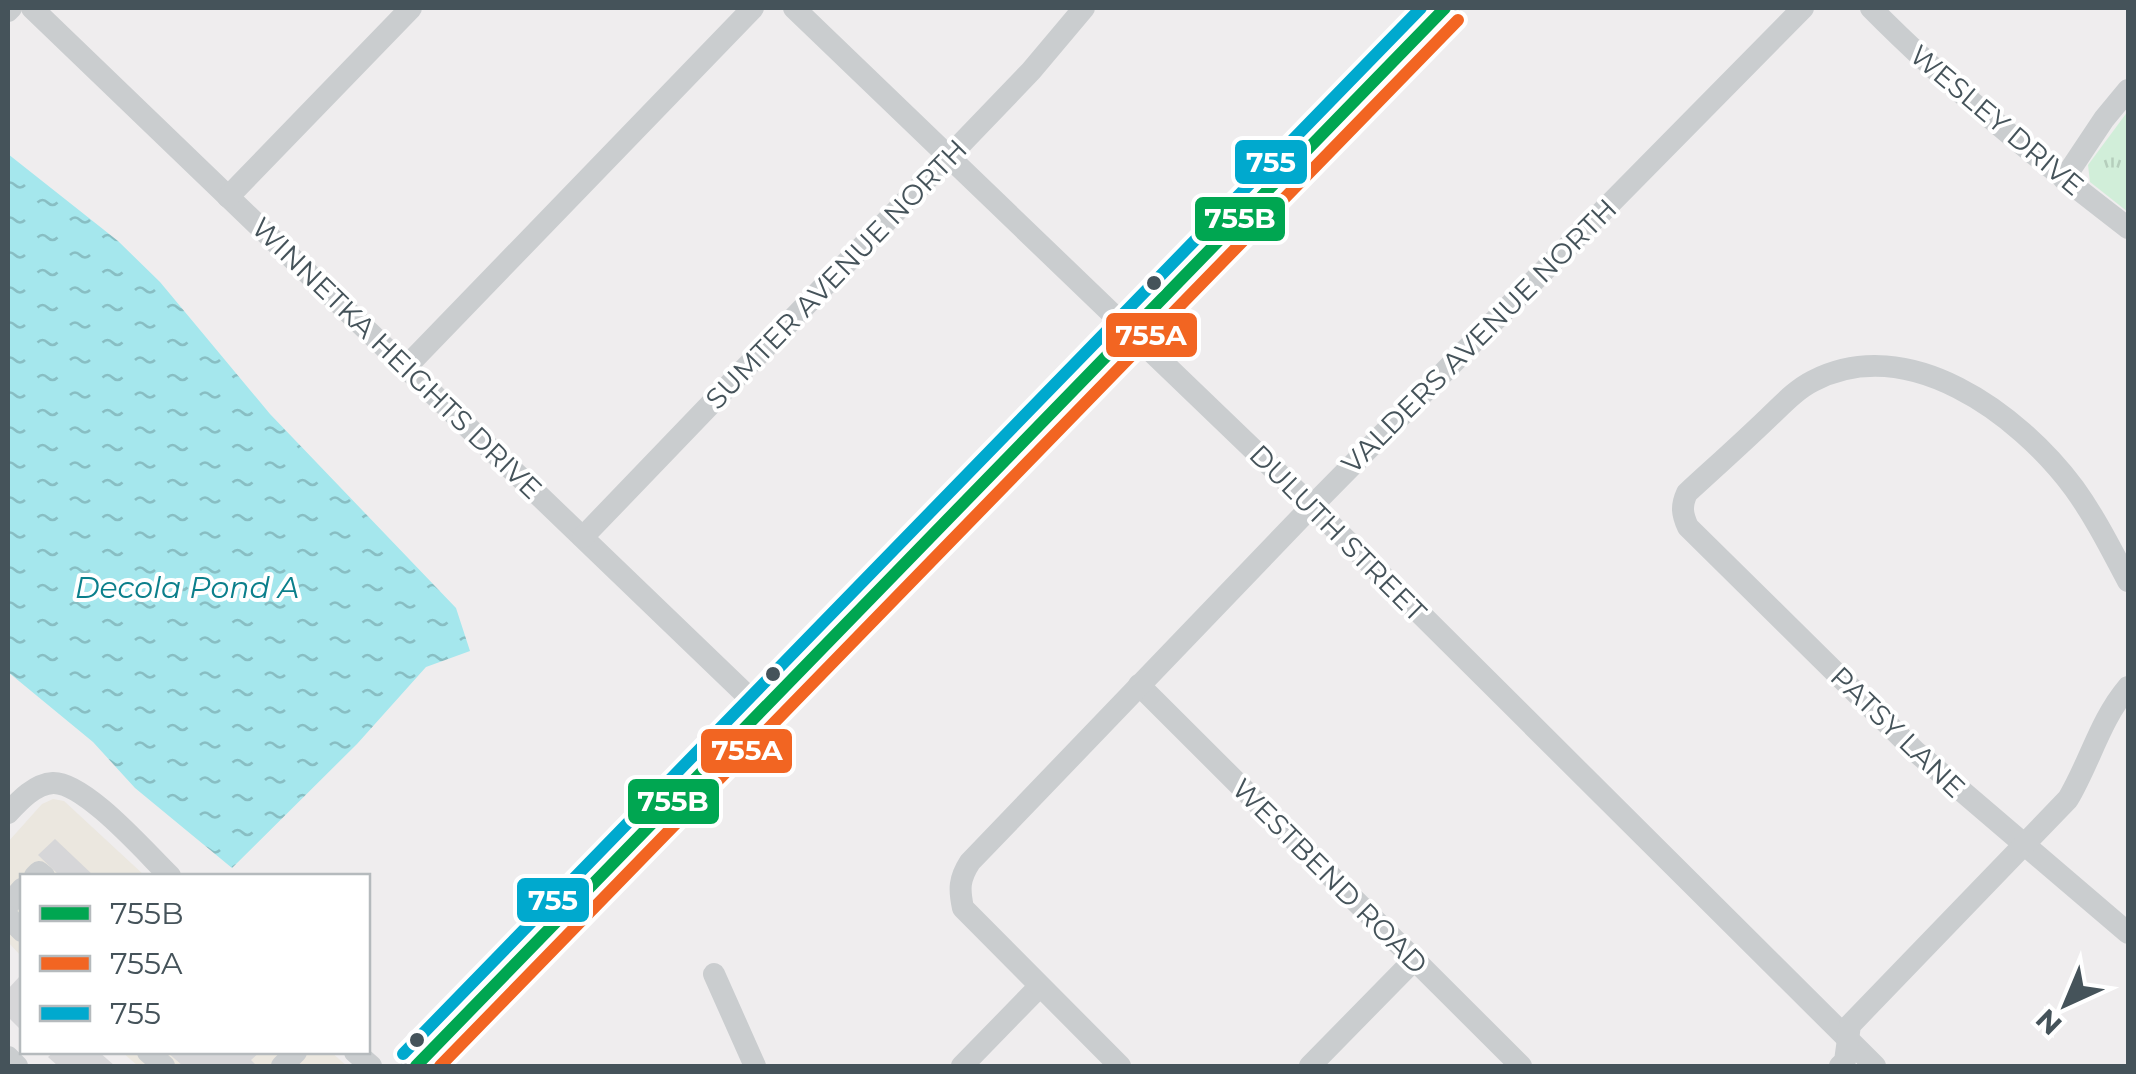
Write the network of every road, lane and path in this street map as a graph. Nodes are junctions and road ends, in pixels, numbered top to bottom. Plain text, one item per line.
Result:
1 (32, 8) edge
2 (412, 8) edge
3 (753, 8) edge
4 (794, 8) edge
5 (1084, 8) edge
6 (1445, 8) edge
7 (1803, 8) edge
8 (1871, 8) edge
9 (2128, 90) edge
10 (950, 156) junction
11 (2064, 179) junction
12 (228, 197) junction
13 (2128, 228) edge
14 (1130, 329) junction
15 (406, 366) junction
16 (1312, 506) junction
17 (582, 537) junction
18 (2128, 580) edge
19 (1139, 685) junction
20 (2128, 687) edge
21 (761, 710) junction
22 (8, 813) edge
23 (2025, 846) junction
24 (168, 874) edge
25 (2128, 934) edge
26 (1414, 960) junction
27 (714, 974) dead end
28 (1039, 987) junction
29 (1848, 1040) junction
30 (8, 1057) edge
31 (17, 1066) edge
32 (416, 1066) edge
33 (754, 1066) edge
34 (962, 1066) edge
35 (1120, 1066) edge
36 (1310, 1066) edge
37 (1521, 1066) edge
38 (1840, 1066) edge
39 (1875, 1066) edge

1 - 12 street, WINNETKA HEIGHTS DRIVE
2 - 12 street
3 - 15 street
4 - 10 street, DULUTH STREET
5 - 10 street, SUMTER AVENUE NORTH
6 - 14 main road
7 - 16 street, VALDERS AVENUE NORTH
8 - 11 street, WESLEY DRIVE
9 - 11 street
10 - 14 street, DULUTH STREET
10 - 17 street, SUMTER AVENUE NORTH
11 - 13 street, WESLEY DRIVE
12 - 15 street, WINNETKA HEIGHTS DRIVE
14 - 16 street, DULUTH STREET
14 - 21 main road
15 - 17 street, WINNETKA HEIGHTS DRIVE
16 - 19 street, VALDERS AVENUE NORTH
16 - 29 street, DULUTH STREET
17 - 21 street, WINNETKA HEIGHTS DRIVE
18 - 23 street, PATSY LANE
19 - 26 street, WESTBEND ROAD
19 - 28 street, VALDERS AVENUE NORTH
20 - 23 street
21 - 32 main road
22 - 24 street
23 - 25 street, PATSY LANE
23 - 29 street
26 - 36 street
26 - 37 street, WESTBEND ROAD
27 - 33 street
28 - 34 street
28 - 35 street
29 - 38 street
29 - 39 street, DULUTH STREET
30 - 31 street

